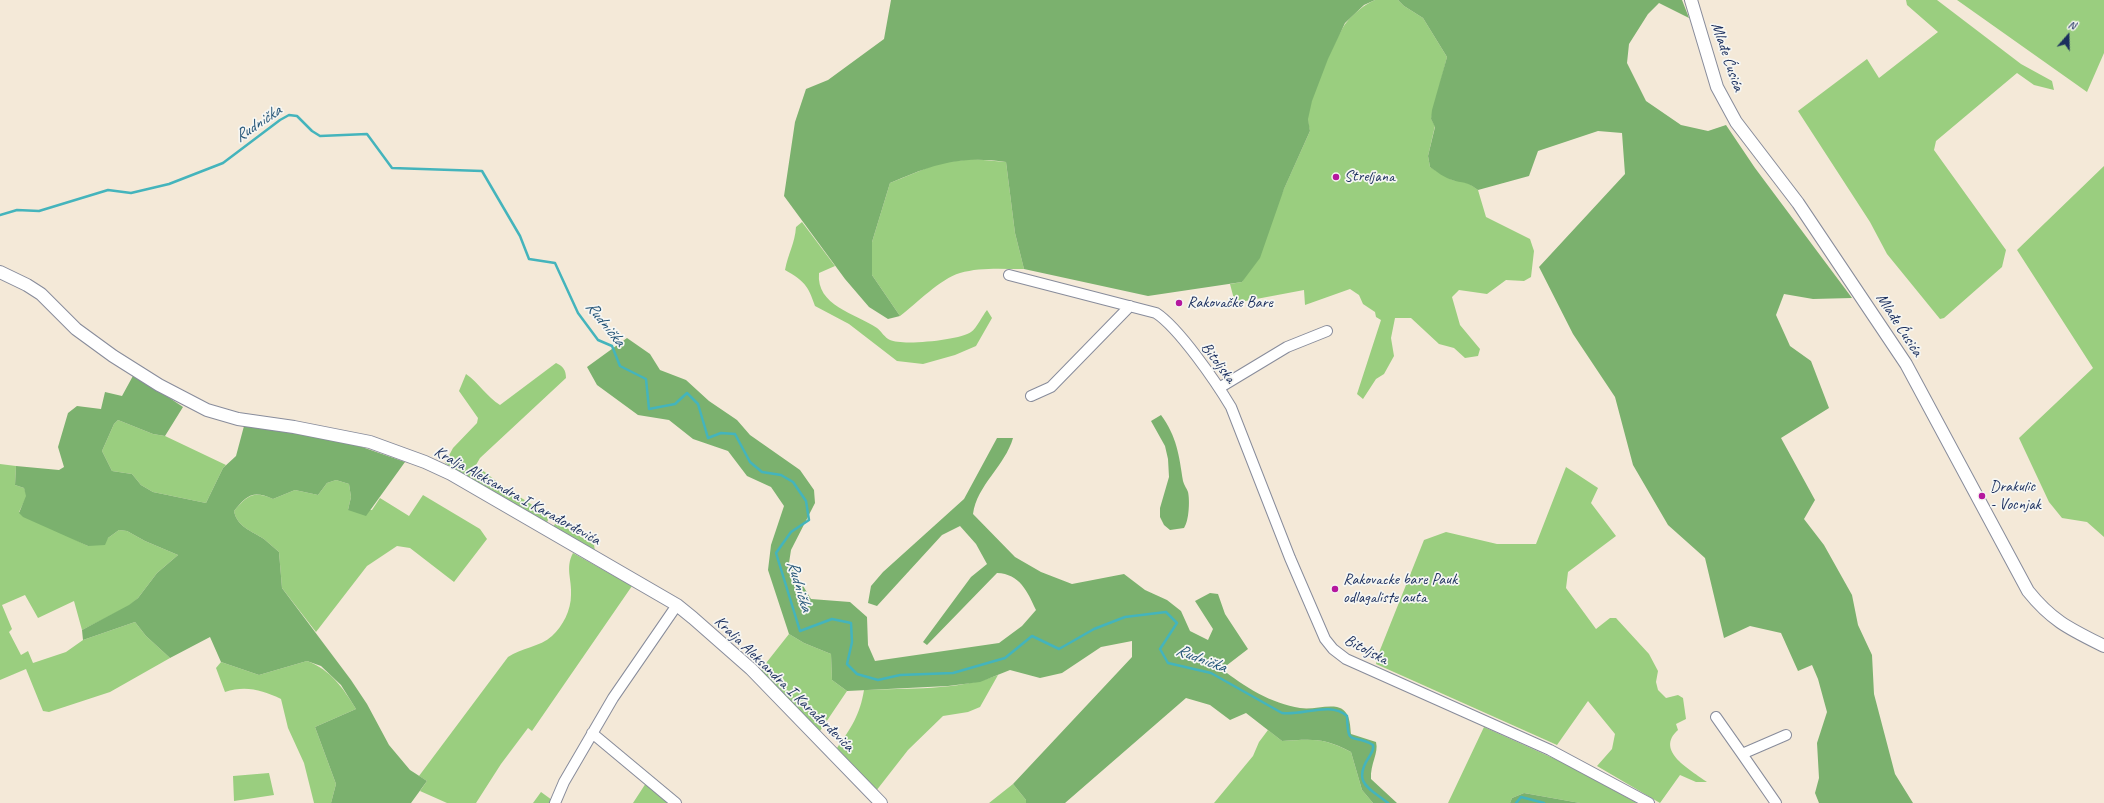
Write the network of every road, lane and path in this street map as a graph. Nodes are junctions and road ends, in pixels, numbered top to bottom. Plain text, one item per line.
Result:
1 (1691, 0) edge
2 (0, 272) edge
3 (1009, 275) dead end
4 (1130, 306) junction
5 (1327, 331) dead end
6 (1219, 388) junction
7 (1031, 396) dead end
8 (677, 605) junction
9 (2104, 646) edge
10 (1716, 717) dead end
11 (592, 733) junction
12 (1786, 735) dead end
13 (1742, 754) junction
14 (555, 803) edge
15 (676, 803) edge
16 (881, 803) edge
17 (1649, 803) edge
18 (1776, 803) edge

1 - 9 street, Mlađe Ćusića
2 - 8 street, Kralja Aleksandra I Karađorđevića
3 - 4 street, Bitoljska
4 - 6 street, Bitoljska
4 - 7 street
5 - 6 street
6 - 17 street, Bitoljska
8 - 11 street
8 - 16 street, Kralja Aleksandra I Karađorđevića
10 - 13 street
11 - 14 street
11 - 15 street
12 - 13 street
13 - 18 street

